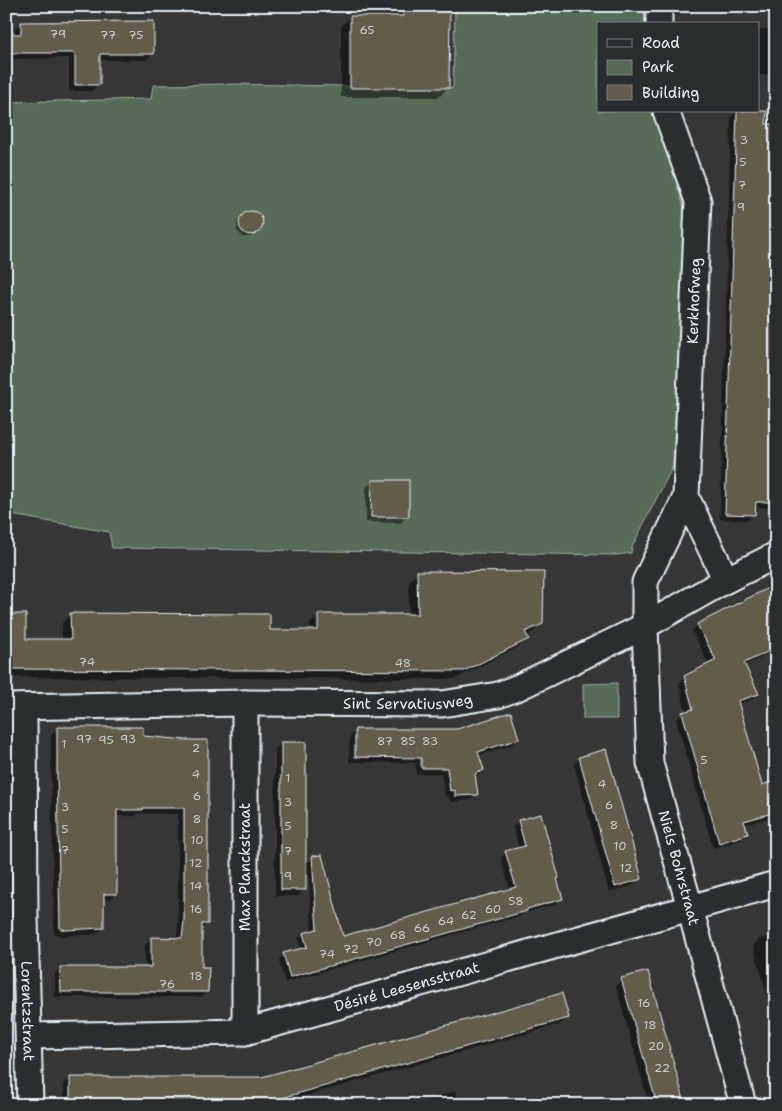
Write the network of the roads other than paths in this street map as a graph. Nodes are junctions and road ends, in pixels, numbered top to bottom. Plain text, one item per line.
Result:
1 (659, 6) edge
2 (659, 22) edge
3 (666, 112) edge
4 (686, 497) junction
5 (776, 555) edge
6 (726, 580) junction
7 (645, 626) junction
8 (245, 703) junction
9 (15, 707) edge
10 (776, 884) edge
11 (690, 908) junction
12 (245, 1032) junction
13 (28, 1036) junction
14 (30, 1105) edge
15 (743, 1105) edge

1 - 2 street
3 - 4 street, Kerkhofweg
4 - 6 street, Kerkhofweg
4 - 7 street, Kerkhofweg
5 - 6 street, Sint Servatiusweg
6 - 7 street, Sint Servatiusweg
7 - 8 street, Sint Servatiusweg
7 - 11 street, Niels Bohrstraat
8 - 9 street, Sint Servatiusweg
8 - 12 street, Max Planckstraat
9 - 13 street, Lorentzstraat
10 - 11 street, Désiré Leesensstraat
11 - 12 street, Désiré Leesensstraat
11 - 15 street, Niels Bohrstraat
12 - 13 street, Désiré Leesensstraat
13 - 14 street, Lorentzstraat

